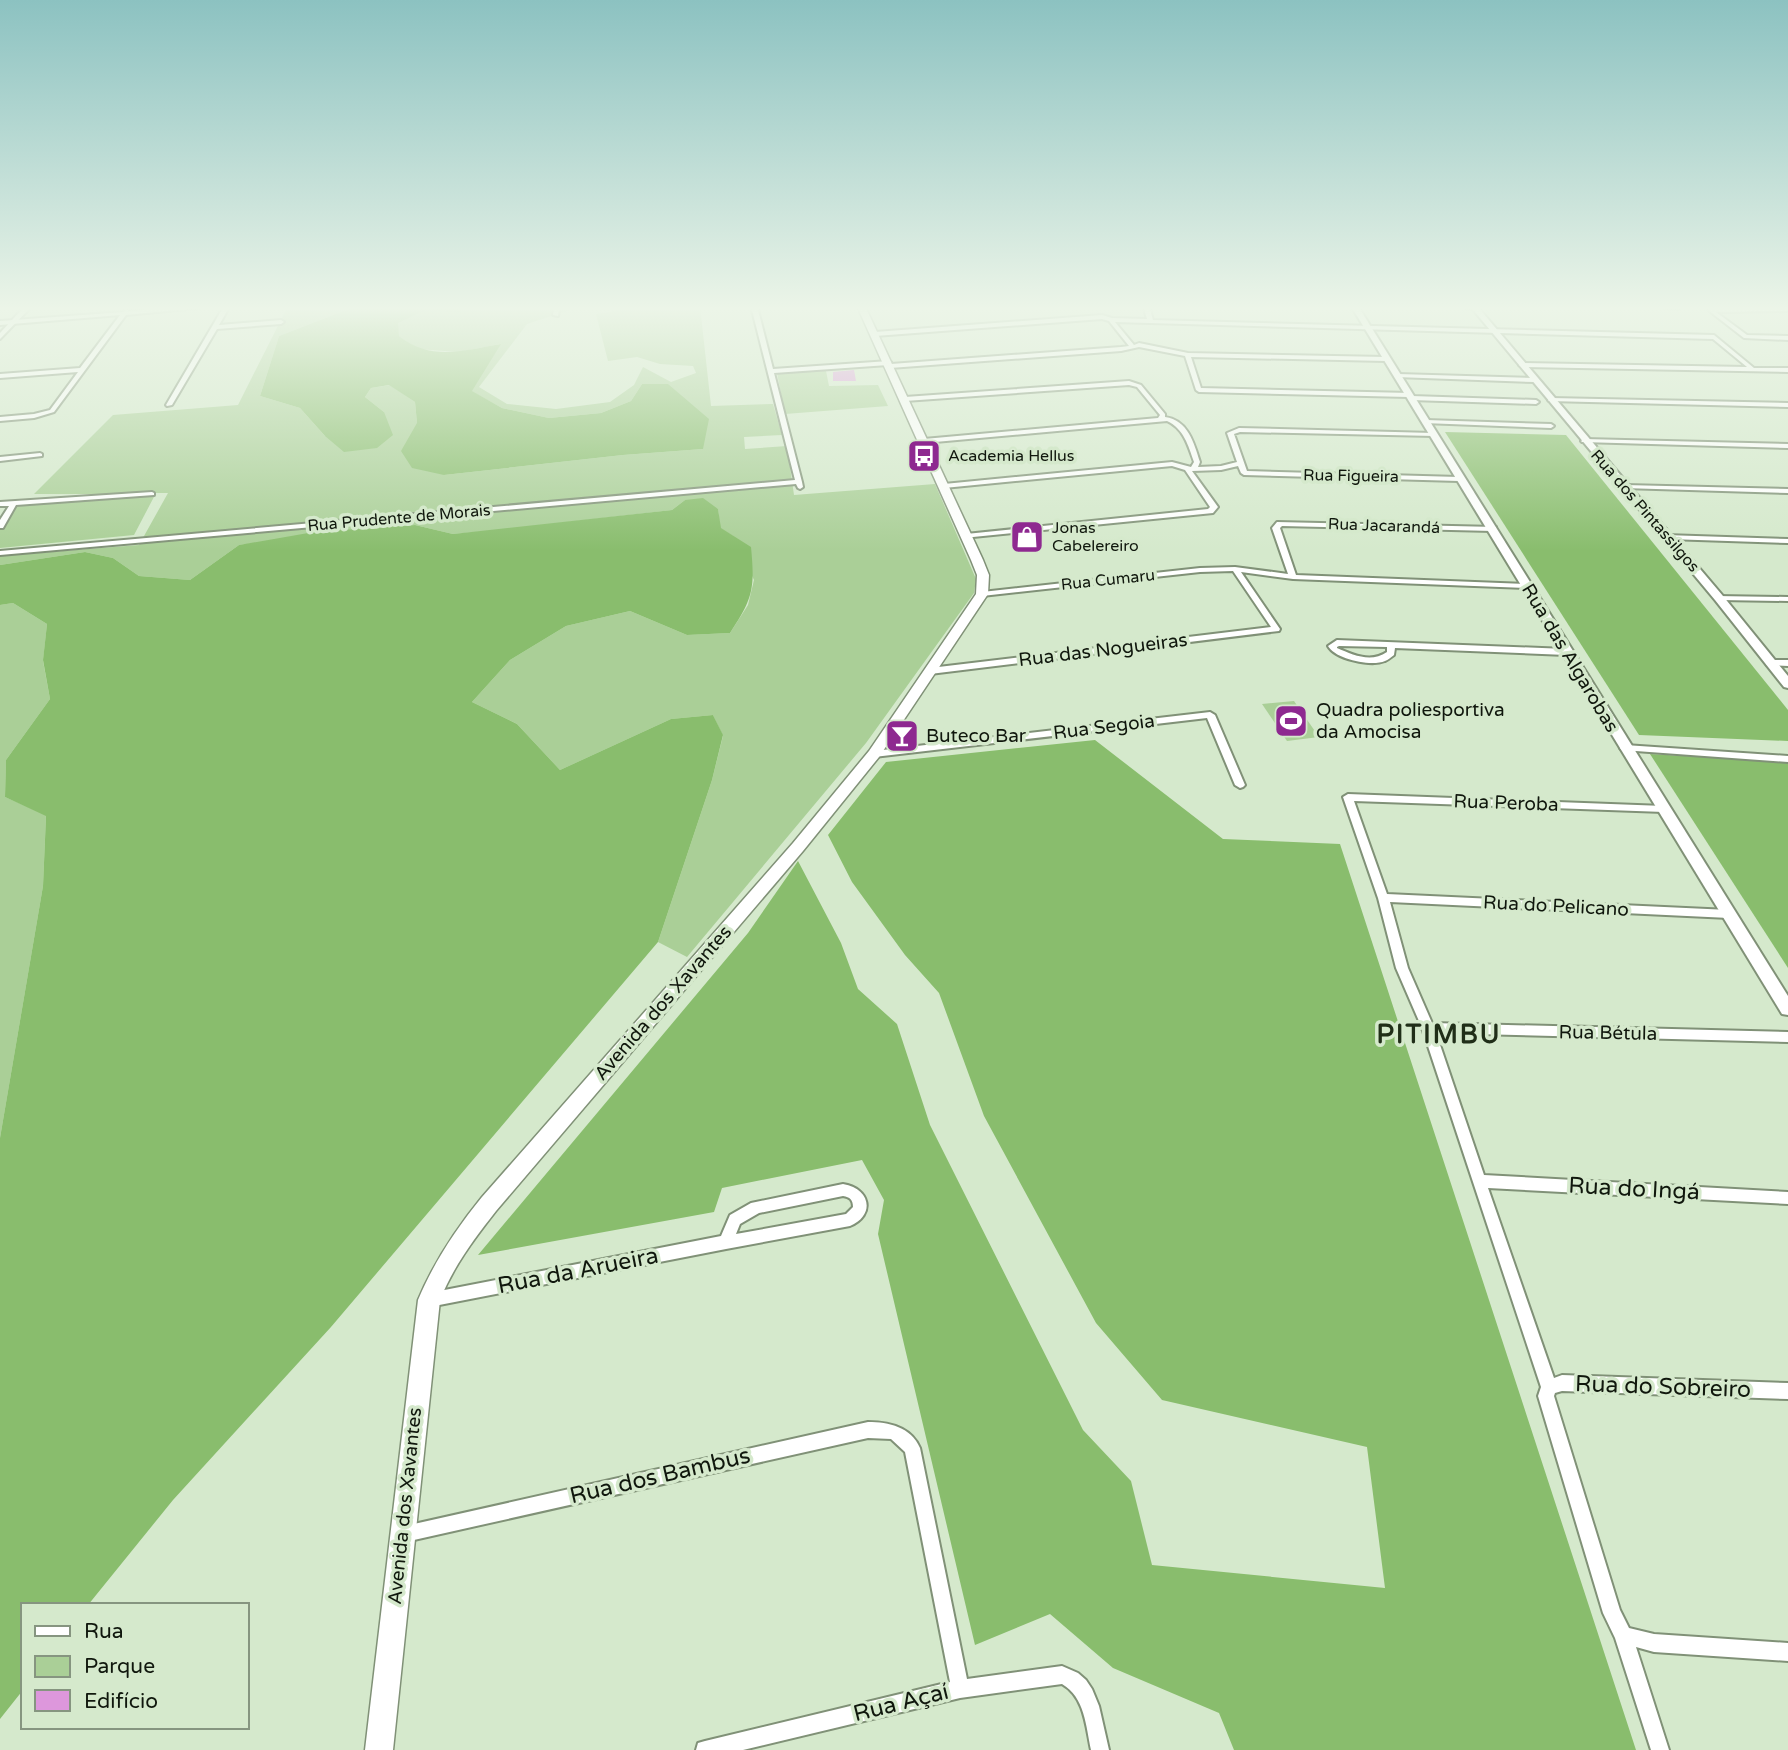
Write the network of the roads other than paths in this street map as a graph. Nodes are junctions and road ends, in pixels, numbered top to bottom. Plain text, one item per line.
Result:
1 (70, 388) edge
2 (179, 388) edge
3 (777, 388) edge
4 (900, 388) edge
5 (1059, 388) edge
6 (1140, 388) edge
7 (1198, 388) edge
8 (1405, 388) edge
9 (1541, 388) edge
10 (1410, 396) junction
11 (905, 399) junction
12 (1551, 400) junction
13 (1536, 402) dead end
14 (169, 405) dead end
15 (1788, 405) edge
16 (0, 419) edge
17 (1161, 419) junction
18 (1426, 422) junction
19 (1551, 426) dead end
20 (1433, 435) junction
21 (924, 441) junction
22 (1584, 441) junction
23 (1788, 446) edge
24 (40, 455) dead end
25 (0, 458) edge
26 (1238, 464) junction
27 (1191, 469) junction
28 (1459, 479) junction
29 (944, 486) junction
30 (1625, 487) junction
31 (1788, 491) edge
32 (152, 494) dead end
33 (14, 503) junction
34 (0, 505) edge
35 (0, 526) edge
36 (1493, 529) junction
37 (966, 536) junction
38 (1668, 537) junction
39 (1788, 541) edge
40 (0, 553) edge
41 (1235, 569) junction
42 (1293, 577) junction
43 (1527, 586) junction
44 (982, 594) junction
45 (1719, 598) junction
46 (1788, 599) edge
47 (1391, 647) junction
48 (1566, 652) junction
49 (1770, 663) junction
50 (1788, 663) edge
51 (930, 671) junction
52 (1788, 684) edge
53 (1625, 748) junction
54 (874, 754) junction
55 (1788, 759) edge
56 (1240, 785) dead end
57 (1664, 809) junction
58 (1383, 898) junction
59 (1729, 914) junction
60 (1788, 1009) edge
61 (1428, 1028) junction
62 (1788, 1037) edge
63 (1480, 1181) junction
64 (1788, 1198) edge
65 (726, 1242) junction
66 (429, 1300) junction
67 (1788, 1391) edge
68 (1547, 1392) junction
69 (402, 1534) junction
70 (1623, 1635) junction
71 (1788, 1652) edge
72 (960, 1689) junction
73 (379, 1750) edge
74 (705, 1750) edge
75 (1100, 1750) edge
76 (1660, 1750) edge

1 - 16 street
2 - 14 street
3 - 40 street, Rua Prudente de Morais
4 - 11 main road
5 - 11 street
6 - 17 street
7 - 10 street
8 - 10 street, Rua das Algarobas
9 - 12 street, Rua dos Pintassilgos
10 - 13 street
10 - 18 street, Rua das Algarobas
11 - 21 main road
12 - 15 street
12 - 22 street, Rua dos Pintassilgos
17 - 21 street
17 - 27 street
18 - 19 street
18 - 20 street, Rua das Algarobas
20 - 26 street
20 - 28 street, Rua das Algarobas
21 - 29 main road
22 - 23 street
22 - 30 street, Rua dos Pintassilgos
24 - 25 street
26 - 27 street
26 - 28 street, Rua Figueira
27 - 29 street
27 - 37 street
28 - 36 street, Rua das Algarobas
29 - 37 main road
30 - 31 street
30 - 38 street, Rua dos Pintassilgos
32 - 33 street
33 - 34 street
33 - 35 street
36 - 42 street, Rua Jacarandá
36 - 43 street, Rua das Algarobas
37 - 44 main road
38 - 39 street
38 - 45 street, Rua dos Pintassilgos
41 - 42 street, Rua Cumaru
41 - 44 street, Rua Cumaru
41 - 51 street, Rua das Nogueiras
42 - 43 street
43 - 48 street, Rua das Algarobas
44 - 51 main road, Avenida dos Xavantes
45 - 46 street
45 - 49 street, Rua dos Pintassilgos
47 - 47 street
47 - 48 street
48 - 53 street, Rua das Algarobas
49 - 50 street
49 - 52 street, Rua dos Pintassilgos
51 - 54 main road, Avenida dos Xavantes
53 - 55 street
53 - 57 street, Rua das Algarobas
54 - 56 street, Rua Segoia
54 - 66 main road, Avenida dos Xavantes
57 - 58 street, Rua Peroba
57 - 59 street, Rua das Algarobas
58 - 59 street, Rua do Pelicano
58 - 61 street
59 - 60 street, Rua das Algarobas
61 - 62 street, Rua Bétula
61 - 63 street
63 - 64 street, Rua do Ingá
63 - 68 street
65 - 65 street, Rua da Arueira
65 - 66 street, Rua da Arueira
66 - 69 main road, Avenida dos Xavantes
67 - 68 street, Rua do Sobreiro
68 - 70 street
69 - 72 street, Rua dos Bambus
69 - 73 main road, Avenida dos Xavantes
70 - 71 street
70 - 76 street
72 - 74 street, Rua Açaí
72 - 75 street, Rua Açaí

